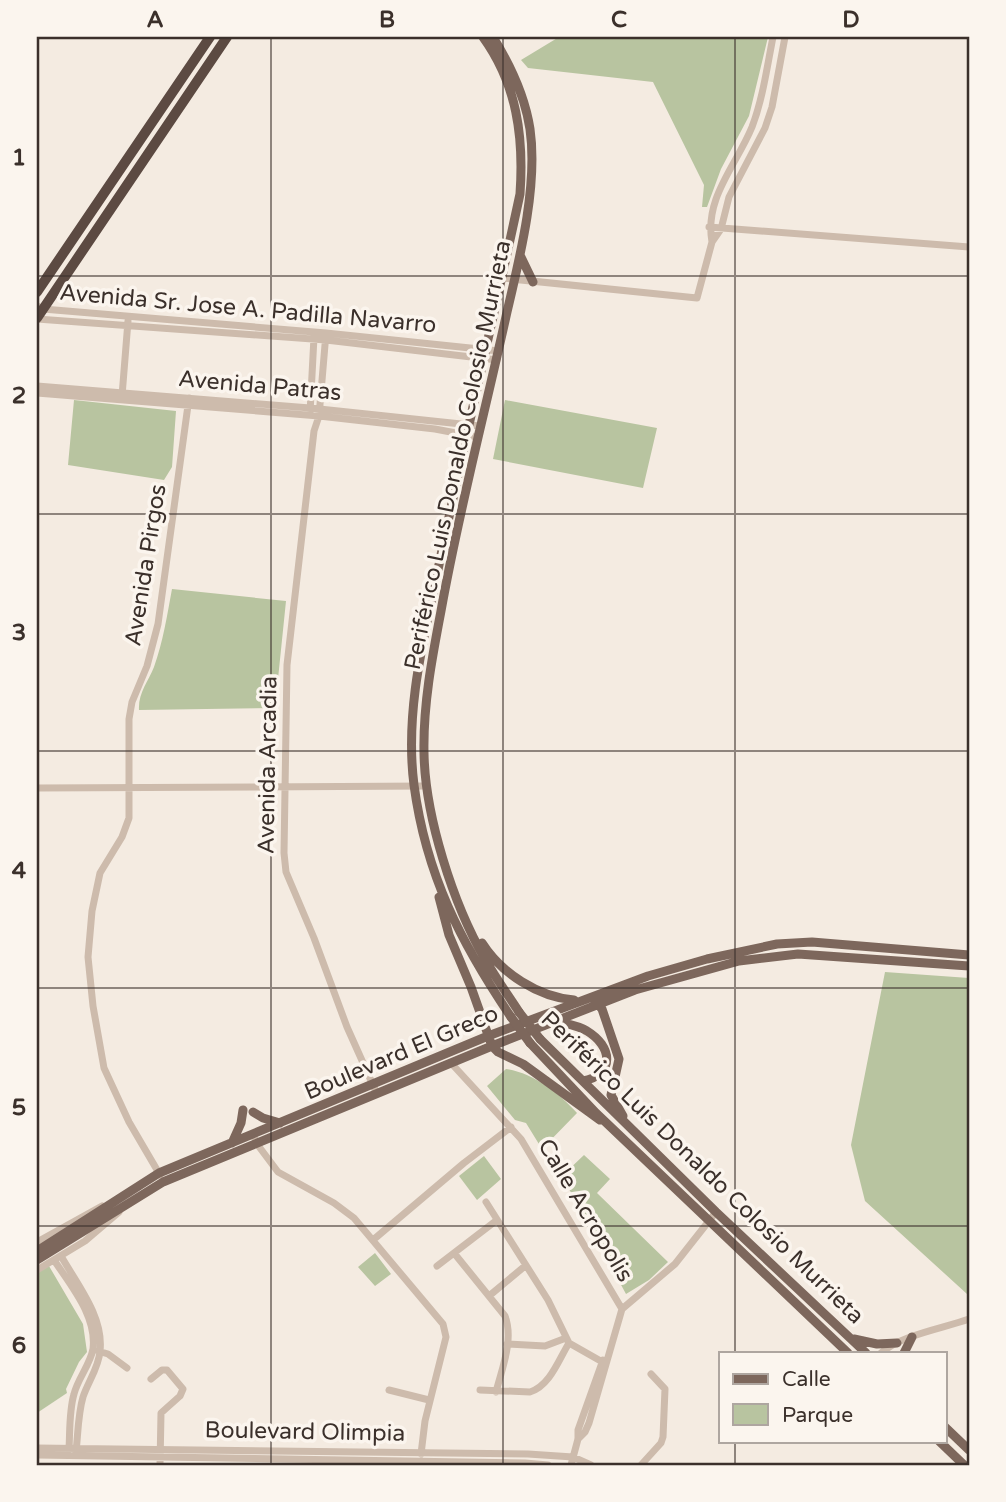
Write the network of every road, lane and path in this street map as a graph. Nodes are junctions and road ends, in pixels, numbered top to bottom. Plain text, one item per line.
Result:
1 (210, 37) edge
2 (227, 37) edge
3 (483, 37) edge
4 (494, 37) edge
5 (773, 37) edge
6 (785, 37) edge
7 (120, 170) junction
8 (110, 210) junction
9 (709, 227) junction
10 (80, 229) junction
11 (721, 229) junction
12 (712, 243) junction
13 (969, 247) edge
14 (519, 253) junction
15 (502, 278) junction
16 (514, 280) junction
17 (533, 282) junction
18 (37, 292) edge
19 (38, 313) edge
20 (129, 316) junction
21 (128, 325) junction
22 (314, 335) junction
23 (326, 336) junction
24 (485, 353) junction
25 (498, 355) junction
26 (37, 386) edge
27 (37, 393) edge
28 (122, 396) junction
29 (188, 402) junction
30 (310, 412) junction
31 (319, 413) junction
32 (480, 426) junction
33 (468, 429) junction
34 (314, 431) junction
35 (477, 437) junction
36 (414, 786) junction
37 (427, 786) junction
38 (285, 787) junction
39 (37, 788) edge
40 (130, 788) junction
41 (439, 888) junction
42 (466, 918) junction
43 (969, 955) edge
44 (969, 965) edge
45 (584, 999) junction
46 (599, 1003) junction
47 (515, 1014) junction
48 (556, 1021) junction
49 (488, 1036) junction
50 (492, 1046) junction
51 (451, 1063) junction
52 (583, 1081) junction
53 (373, 1084) junction
54 (377, 1094) junction
55 (280, 1123) junction
56 (607, 1123) junction
57 (513, 1129) junction
58 (632, 1129) junction
59 (257, 1132) junction
60 (261, 1142) junction
61 (232, 1143) junction
62 (161, 1178) junction
63 (123, 1201) junction
64 (486, 1202) dead end
65 (713, 1216) junction
66 (497, 1220) junction
67 (82, 1228) junction
68 (373, 1240) junction
69 (37, 1242) edge
70 (37, 1251) edge
71 (454, 1253) junction
72 (57, 1258) junction
73 (37, 1260) edge
74 (437, 1266) dead end
75 (525, 1266) junction
76 (37, 1270) edge
77 (489, 1296) junction
78 (622, 1309) junction
79 (969, 1319) edge
80 (851, 1339) junction
81 (905, 1340) junction
82 (568, 1341) junction
83 (838, 1343) junction
84 (507, 1344) junction
85 (96, 1350) junction
86 (847, 1352) edge
87 (857, 1352) edge
88 (865, 1352) edge
89 (883, 1352) edge
90 (891, 1352) edge
91 (904, 1352) edge
92 (604, 1363) junction
93 (127, 1368) dead end
94 (651, 1374) dead end
95 (151, 1379) dead end
96 (389, 1390) dead end
97 (480, 1390) dead end
98 (496, 1392) junction
99 (429, 1400) junction
100 (946, 1428) edge
101 (940, 1442) edge
102 (37, 1448) edge
103 (239, 1450) junction
104 (969, 1450) edge
105 (74, 1451) junction
106 (316, 1452) junction
107 (421, 1452) junction
108 (37, 1455) edge
109 (160, 1457) edge
110 (572, 1461) edge
111 (238, 1462) edge
112 (316, 1463) edge
113 (422, 1463) edge
114 (548, 1465) edge
115 (591, 1465) edge
116 (641, 1465) edge
117 (964, 1465) edge

1 - 7 highway
2 - 8 highway
3 - 15 main road, Periférico Luis Donaldo Colosio Murrieta
4 - 14 main road, Periférico Luis Donaldo Colosio Murrieta
5 - 9 street
6 - 11 street
7 - 8 highway
7 - 10 highway
8 - 10 highway
8 - 19 highway
9 - 11 street
9 - 12 street
10 - 18 highway
11 - 12 street
11 - 13 street
12 - 17 street
14 - 16 main road, Periférico Luis Donaldo Colosio Murrieta
14 - 17 main road
15 - 16 street
15 - 24 main road, Periférico Luis Donaldo Colosio Murrieta
16 - 17 street
16 - 25 main road, Periférico Luis Donaldo Colosio Murrieta
19 - 20 street, Avenida Sr. Jose A. Padilla Navarro
19 - 21 street, Avenida Sr. Jose A. Padilla Navarro
20 - 21 street
20 - 22 street, Avenida Sr. Jose A. Padilla Navarro
21 - 22 street, Avenida Sr. Jose A. Padilla Navarro
21 - 28 street
22 - 23 street, Avenida Sr. Jose A. Padilla Navarro
22 - 30 street, Avenida Arcadia
23 - 24 street, Avenida Sr. Jose A. Padilla Navarro
23 - 31 street, Avenida Arcadia
24 - 25 street, Avenida Sr. Jose A. Padilla Navarro
24 - 33 main road, Periférico Luis Donaldo Colosio Murrieta
25 - 32 main road, Periférico Luis Donaldo Colosio Murrieta
26 - 28 street, Avenida Patras
27 - 28 street, Avenida Patras
28 - 29 street, Avenida Patras
29 - 30 street, Avenida Patras
29 - 40 street, Avenida Pirgos
30 - 31 street, Avenida Patras
30 - 34 street, Avenida Arcadia
31 - 33 street, Avenida Patras
31 - 34 street, Avenida Arcadia
32 - 33 street, Avenida Patras
32 - 35 main road, Periférico Luis Donaldo Colosio Murrieta
33 - 35 street, Avenida Patras
33 - 36 main road, Periférico Luis Donaldo Colosio Murrieta
34 - 38 street, Avenida Arcadia
35 - 37 main road, Periférico Luis Donaldo Colosio Murrieta
36 - 37 street
36 - 38 street
36 - 41 main road, Periférico Luis Donaldo Colosio Murrieta
37 - 42 main road, Periférico Luis Donaldo Colosio Murrieta
38 - 40 street
38 - 53 street, Avenida Arcadia
39 - 40 street
40 - 62 street, Avenida Pirgos
41 - 47 main road, Periférico Luis Donaldo Colosio Murrieta
41 - 49 main road
42 - 45 main road
42 - 47 main road, Periférico Luis Donaldo Colosio Murrieta
43 - 45 main road, Boulevard El Greco
44 - 46 main road, Boulevard El Greco
45 - 46 main road
45 - 49 main road, Boulevard El Greco
46 - 48 main road, Boulevard El Greco
46 - 58 main road
47 - 52 main road, Periférico Luis Donaldo Colosio Murrieta, bridge
47 - 56 main road, Periférico Luis Donaldo Colosio Murrieta, bridge
48 - 50 main road, Boulevard El Greco
48 - 52 main road
49 - 50 main road
49 - 53 main road, Boulevard El Greco
50 - 51 main road, Boulevard El Greco
50 - 56 main road
51 - 54 main road, Boulevard El Greco
51 - 57 street, Calle Acropolis
52 - 58 main road, Periférico Luis Donaldo Colosio Murrieta
53 - 54 street, Avenida Arcadia
53 - 55 main road, Boulevard El Greco
54 - 60 main road, Boulevard El Greco
55 - 59 main road, Boulevard El Greco
55 - 61 main road
56 - 65 main road, Periférico Luis Donaldo Colosio Murrieta
57 - 68 street
57 - 78 street, Calle Acropolis
58 - 65 main road, Periférico Luis Donaldo Colosio Murrieta
59 - 60 street
59 - 61 main road, Boulevard El Greco
60 - 62 main road, Boulevard El Greco
60 - 68 street
61 - 62 main road, Boulevard El Greco
62 - 63 main road, Boulevard El Greco
63 - 67 main road, Boulevard El Greco
63 - 69 street
63 - 72 street
64 - 66 street
65 - 78 street
65 - 80 main road, Periférico Luis Donaldo Colosio Murrieta
65 - 83 main road, Periférico Luis Donaldo Colosio Murrieta
66 - 71 street
66 - 75 street
67 - 70 main road, Boulevard El Greco
67 - 73 main road, Boulevard El Greco
68 - 99 street
71 - 74 street
71 - 77 street
72 - 76 street
72 - 85 street
75 - 77 street
75 - 82 street
77 - 84 street
78 - 92 street
79 - 81 street
80 - 81 main road
80 - 88 main road, Periférico Luis Donaldo Colosio Murrieta
81 - 89 street
81 - 90 street
81 - 91 main road
82 - 84 street
82 - 92 street
82 - 98 street
83 - 86 main road, Periférico Luis Donaldo Colosio Murrieta
83 - 87 main road
84 - 98 street
85 - 93 street
85 - 105 street
92 - 110 street
94 - 116 street
95 - 109 street
96 - 99 street
97 - 98 street
99 - 107 street
100 - 104 main road
101 - 117 main road
102 - 105 street, Boulevard Olimpia
103 - 106 street, Boulevard Olimpia
103 - 109 street, Boulevard Olimpia
103 - 111 street
105 - 108 street, Boulevard Olimpia
105 - 109 street, Boulevard Olimpia
106 - 107 street, Boulevard Olimpia
106 - 112 street
107 - 110 street, Boulevard Olimpia
107 - 113 street
109 - 111 street, Boulevard Olimpia
110 - 115 street
111 - 112 street, Boulevard Olimpia
112 - 113 street, Boulevard Olimpia
113 - 114 street, Boulevard Olimpia

